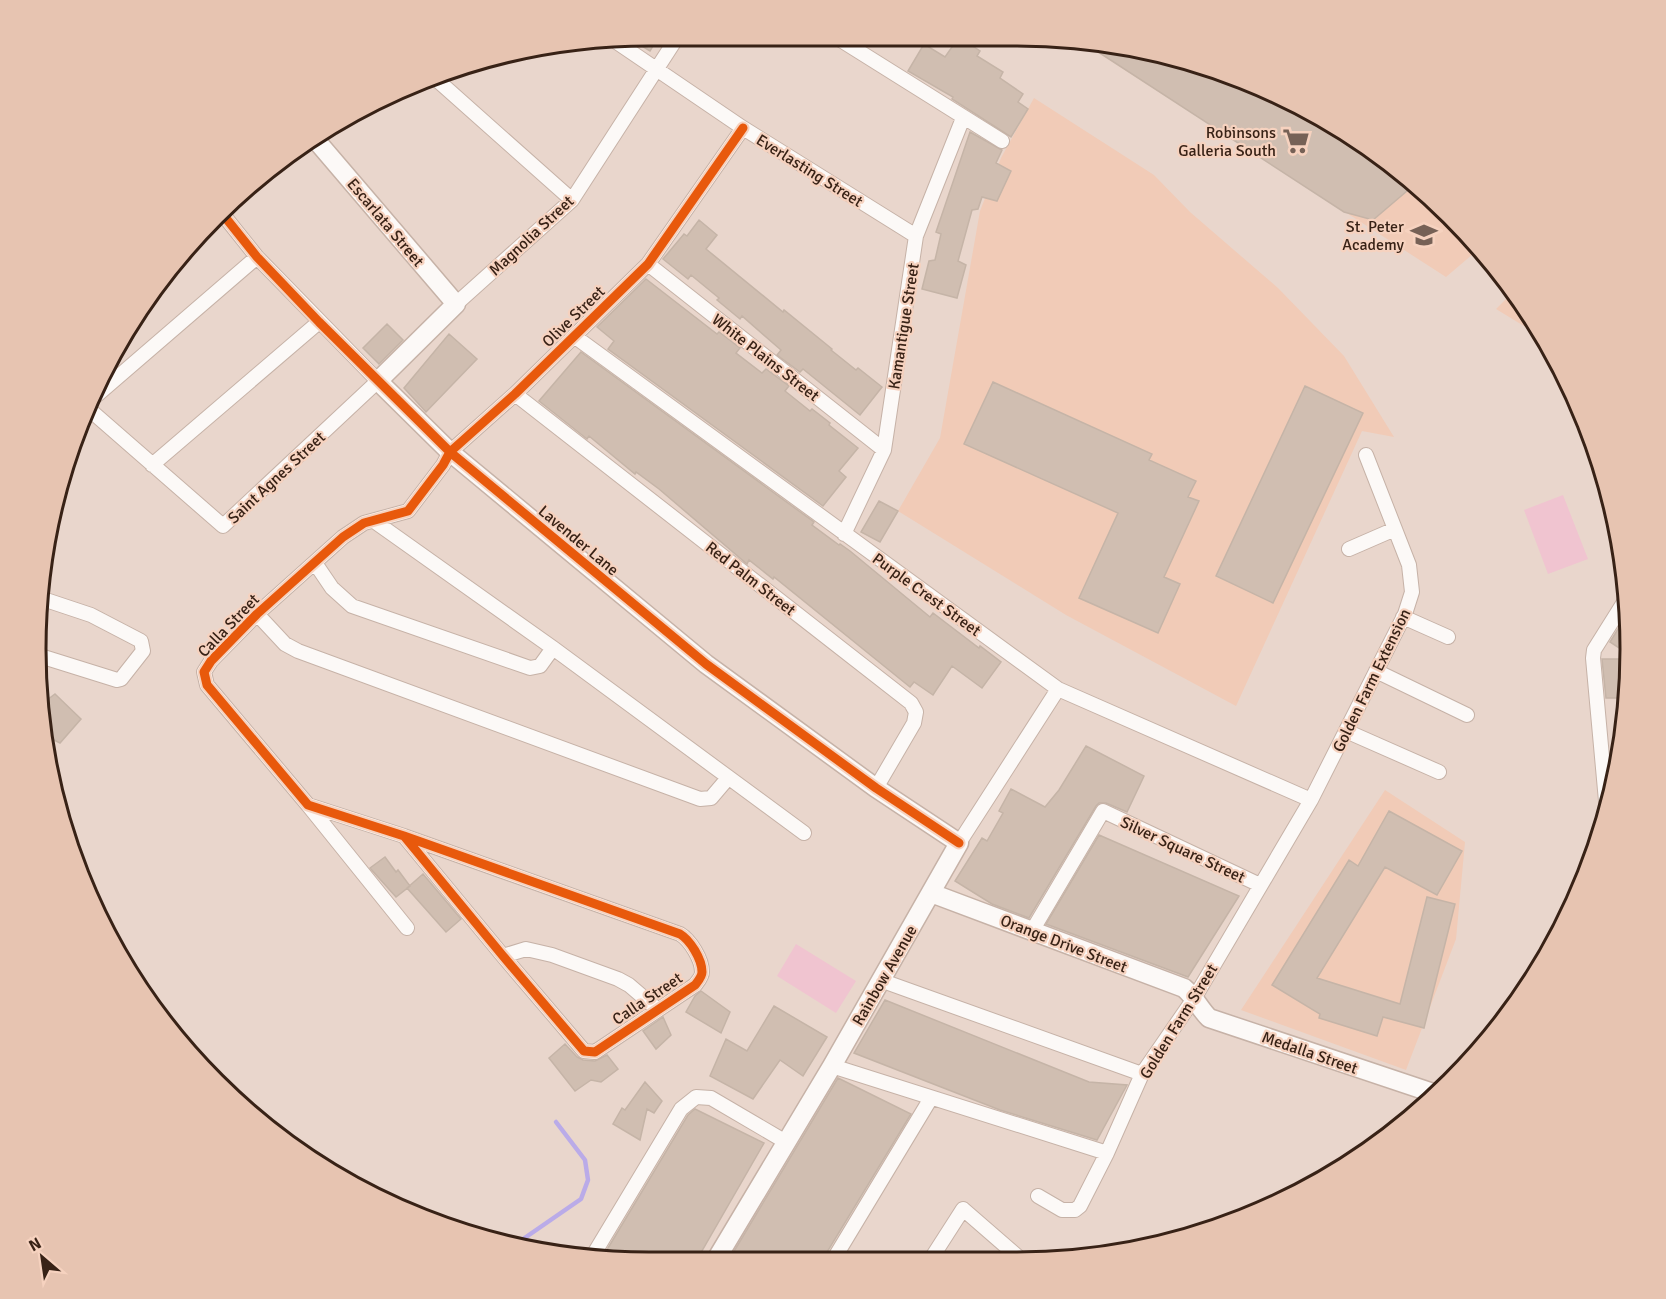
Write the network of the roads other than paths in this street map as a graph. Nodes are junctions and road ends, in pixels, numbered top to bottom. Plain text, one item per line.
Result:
1 (672, 46) edge
2 (850, 46) edge
3 (624, 47) edge
4 (656, 70) junction
5 (442, 84) edge
6 (963, 118) junction
7 (742, 128) junction
8 (1002, 141) dead end
9 (320, 144) edge
10 (572, 200) junction
11 (227, 219) edge
12 (916, 236) junction
13 (257, 257) junction
14 (648, 264) junction
15 (456, 304) junction
16 (319, 322) junction
17 (574, 336) junction
18 (378, 381) junction
19 (108, 386) edge
20 (515, 394) junction
21 (94, 414) edge
22 (884, 450) junction
23 (450, 452) junction
24 (1365, 455) dead end
25 (152, 465) junction
26 (408, 511) joint
27 (374, 521) junction
28 (1395, 529) junction
29 (844, 534) junction
30 (1349, 549) dead end
31 (315, 563) junction
32 (49, 601) edge
33 (1618, 612) edge
34 (257, 614) junction
35 (1403, 617) junction
36 (1448, 637) dead end
37 (554, 648) junction
38 (46, 658) edge
39 (1376, 670) junction
40 (1058, 689) junction
41 (1467, 715) dead end
42 (1346, 731) junction
43 (1439, 772) dead end
44 (728, 778) junction
45 (1605, 780) edge
46 (876, 788) junction
47 (1311, 800) junction
48 (308, 805) junction
49 (804, 833) dead end
50 (404, 836) junction
51 (959, 843) junction
52 (1260, 885) junction
53 (931, 893) junction
54 (407, 928) dead end
55 (1032, 931) junction
56 (503, 956) junction
57 (880, 980) junction
58 (1195, 997) junction
59 (657, 1009) junction
60 (832, 1066) junction
61 (1142, 1074) junction
62 (1427, 1091) edge
63 (931, 1098) junction
64 (786, 1142) junction
65 (1107, 1153) junction
66 (1038, 1196) dead end
67 (596, 1250) edge
68 (721, 1252) edge
69 (839, 1252) edge
70 (935, 1252) edge
71 (1012, 1252) edge

1 - 4 street, Magnolia Street
2 - 6 street
3 - 4 street, Everlasting Street
4 - 7 street, Everlasting Street
4 - 10 street, Magnolia Street
5 - 10 street
6 - 8 street
6 - 12 street, Kamantigue Street
7 - 12 street, Everlasting Street
7 - 14 street, Olive Street
9 - 15 street, Escarlata Street
10 - 15 street, Magnolia Street
11 - 13 street, Lavender Lane
12 - 22 street, Kamantigue Street
13 - 16 street, Lavender Lane
13 - 19 street
14 - 17 street, Olive Street
14 - 22 street, White Plains Street
15 - 18 street, Magnolia Street
16 - 18 street, Lavender Lane
16 - 25 street
17 - 20 street, Olive Street
17 - 29 street, Purple Crest Street
18 - 23 street, Lavender Lane
18 - 25 street, Saint Agnes Street
20 - 23 street, Olive Street
20 - 46 street, Red Palm Street
21 - 25 street, Saint Agnes Street
22 - 29 street, Kamantigue Street
23 - 26 street, Olive Street
23 - 46 street, Lavender Lane
24 - 28 street, Golden Farm Extension
26 - 27 street, Calla Street
27 - 31 street, Calla Street
27 - 37 street
28 - 30 street
28 - 35 street, Golden Farm Extension
29 - 40 street, Purple Crest Street
31 - 34 street, Calla Street
31 - 37 street
32 - 38 street
33 - 45 street
34 - 44 street
34 - 48 street, Calla Street
35 - 36 street
35 - 39 street, Golden Farm Extension
37 - 44 street
39 - 41 street
39 - 42 street, Golden Farm Extension
40 - 47 street, Purple Crest Street
40 - 51 street, Rainbow Avenue
42 - 43 street
42 - 47 street, Golden Farm Extension
44 - 49 street
46 - 51 street, Lavender Lane
47 - 52 street, Golden Farm Street
48 - 50 street, Calla Street
48 - 54 street
50 - 56 street, Calla Street
50 - 59 street, Calla Street
51 - 53 street, Rainbow Avenue
52 - 55 street, Silver Square Street
52 - 58 street, Golden Farm Street
53 - 55 street, Orange Drive Street
53 - 57 street, Rainbow Avenue
55 - 58 street, Orange Drive Street
56 - 59 street
56 - 59 street, Calla Street
57 - 60 street, Rainbow Avenue
57 - 61 street
58 - 61 street, Golden Farm Street
58 - 62 street, Medalla Street
60 - 63 street
60 - 64 street, Rainbow Avenue
61 - 65 street, Golden Farm Street
63 - 65 street
63 - 69 street
64 - 67 street
64 - 68 street, Rainbow Avenue
65 - 66 street, Golden Farm Street
70 - 71 street

